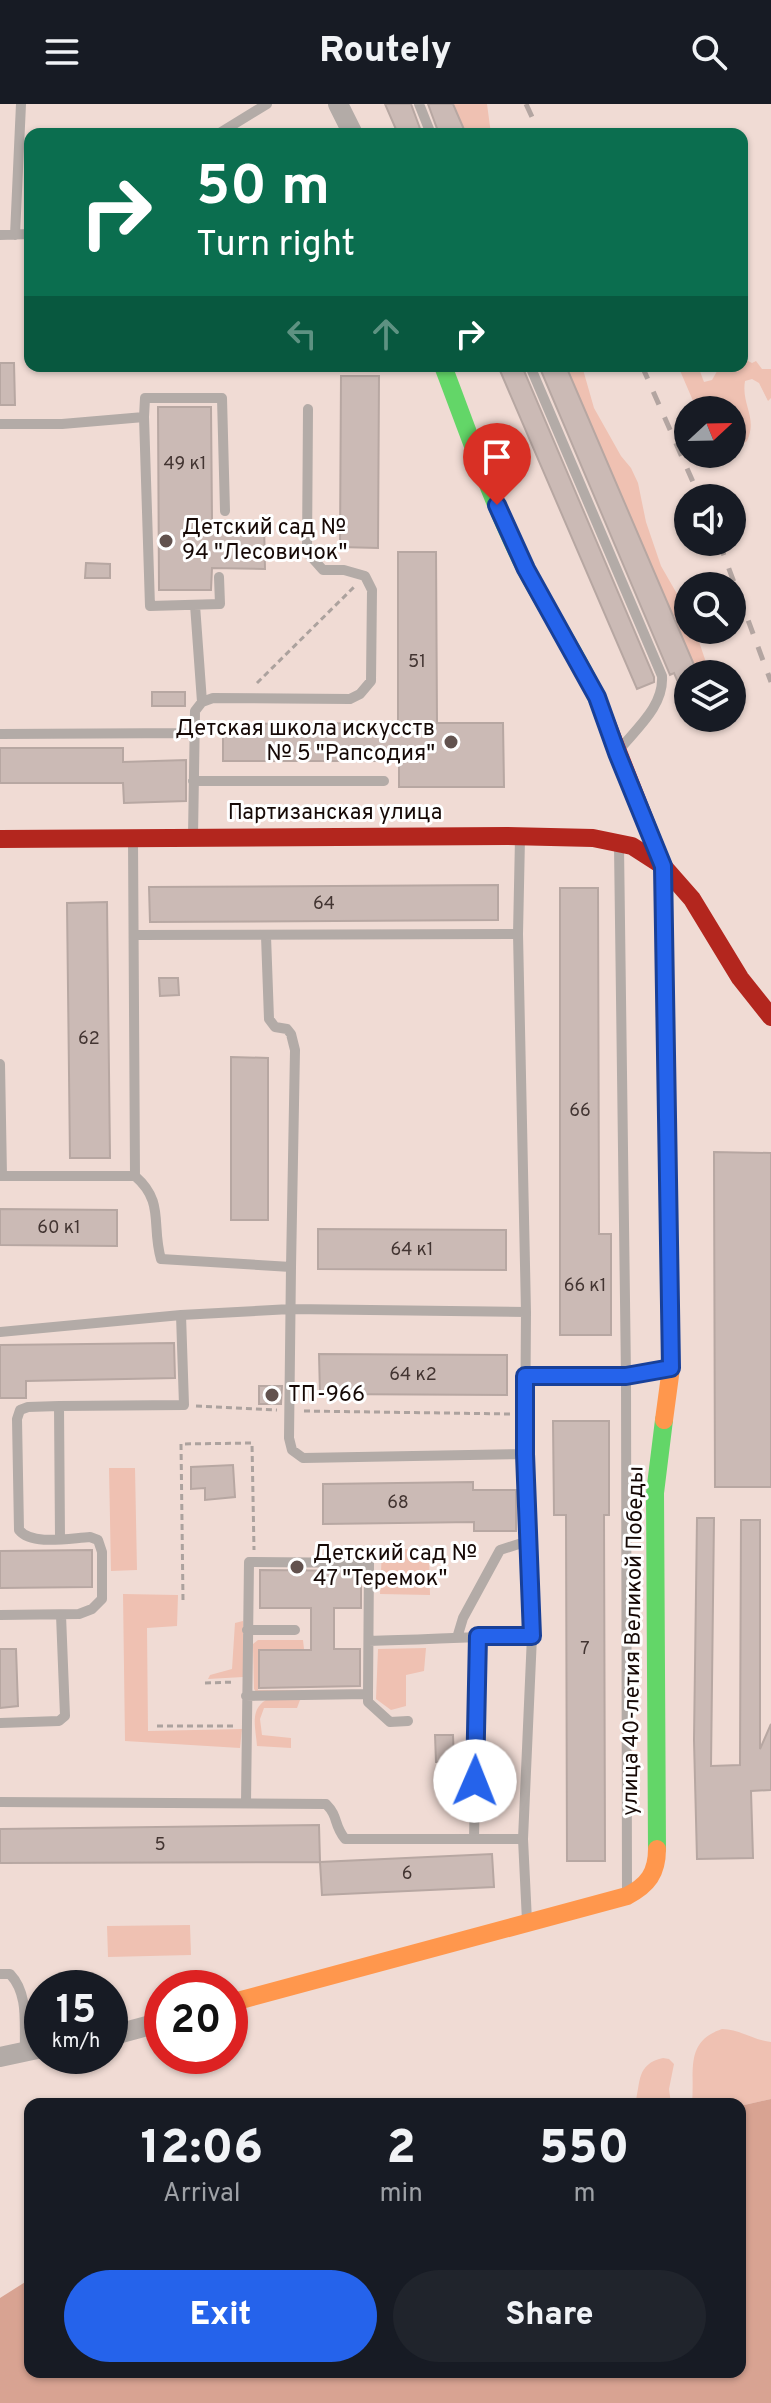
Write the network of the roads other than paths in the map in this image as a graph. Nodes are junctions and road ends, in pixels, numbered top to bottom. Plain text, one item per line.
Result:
1 (21, 104) edge
2 (267, 104) edge
3 (338, 104) edge
4 (419, 104) edge
5 (228, 128) edge
6 (350, 128) edge
7 (429, 128) edge
8 (24, 234) edge
9 (0, 235) edge
10 (15, 235) junction
11 (445, 372) edge
12 (533, 372) edge
13 (308, 409) dead end
14 (144, 417) junction
15 (0, 424) edge
16 (225, 511) dead end
17 (219, 577) dead end
18 (195, 605) junction
19 (202, 702) junction
20 (193, 733) junction
21 (0, 734) edge
22 (617, 753) junction
23 (193, 781) junction
24 (384, 781) dead end
25 (520, 837) junction
26 (133, 838) junction
27 (193, 838) junction
28 (0, 839) edge
29 (619, 843) junction
30 (663, 866) junction
31 (518, 934) junction
32 (135, 935) junction
33 (266, 936) junction
34 (771, 1017) edge
35 (0, 1064) edge
36 (1, 1176) edge
37 (135, 1176) junction
38 (291, 1267) junction
39 (291, 1309) junction
40 (526, 1312) junction
41 (181, 1315) junction
42 (0, 1332) edge
43 (671, 1368) junction
44 (525, 1376) junction
45 (626, 1376) junction
46 (59, 1406) junction
47 (525, 1454) junction
48 (60, 1538) junction
49 (528, 1541) junction
50 (0, 1615) edge
51 (61, 1615) junction
52 (247, 1630) junction
53 (295, 1630) dead end
54 (478, 1636) junction
55 (532, 1636) junction
56 (457, 1638) junction
57 (369, 1641) junction
58 (368, 1694) junction
59 (246, 1696) junction
60 (408, 1721) dead end
61 (0, 1723) edge
62 (0, 1802) edge
63 (246, 1803) junction
64 (474, 1839) junction
65 (523, 1839) junction
66 (627, 1896) junction
67 (527, 1923) junction
68 (0, 1974) edge
69 (24, 1998) edge
70 (248, 1998) edge
71 (24, 2051) edge
72 (0, 2057) edge

1 - 10 lane
2 - 5 lane
3 - 6 street
4 - 7 lane
8 - 10 lane
9 - 10 lane
11 - 22 street
12 - 22 lane
13 - 19 lane
14 - 15 lane
14 - 16 lane
14 - 18 lane
17 - 18 lane
18 - 19 lane
19 - 20 lane
20 - 21 lane
20 - 23 lane
22 - 30 street
23 - 24 lane
23 - 27 lane
25 - 27 street, Партизанская улица
25 - 29 street, Партизанская улица
25 - 31 lane
26 - 27 street, Партизанская улица
26 - 28 street, Партизанская улица
26 - 32 lane
29 - 30 street, Партизанская улица
29 - 45 lane
30 - 34 street
30 - 43 street, улица 40-летия Великой Победы
31 - 33 lane
31 - 40 lane
32 - 33 lane
32 - 37 lane
33 - 38 lane
35 - 36 lane
36 - 37 lane
37 - 38 lane
38 - 39 lane
39 - 40 lane
39 - 41 lane
39 - 47 lane
40 - 44 lane
41 - 42 lane
41 - 46 lane
43 - 45 lane
43 - 66 street, улица 40-летия Великой Победы
44 - 45 lane
44 - 47 lane
45 - 66 lane
46 - 48 lane
46 - 48 lane
47 - 49 lane
48 - 51 lane
49 - 55 lane
49 - 56 lane
50 - 51 lane
51 - 61 lane
52 - 53 lane
52 - 57 lane
52 - 59 lane
54 - 55 lane
54 - 56 lane
54 - 64 lane
55 - 65 lane
56 - 57 lane
57 - 58 lane
58 - 59 lane
58 - 60 lane
59 - 63 lane
62 - 63 lane
63 - 64 lane
64 - 65 lane
65 - 67 lane
66 - 67 street, улица 40-летия Великой Победы
67 - 70 street, улица 40-летия Великой Победы
68 - 69 lane
71 - 72 street

